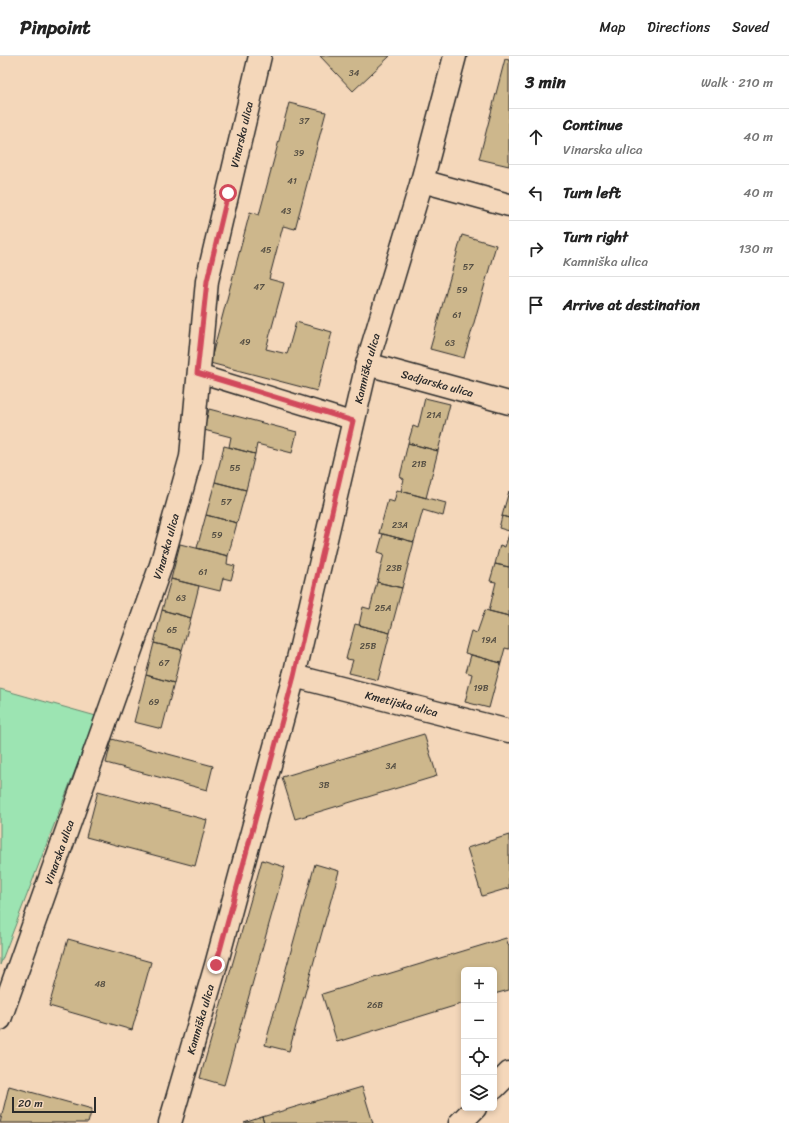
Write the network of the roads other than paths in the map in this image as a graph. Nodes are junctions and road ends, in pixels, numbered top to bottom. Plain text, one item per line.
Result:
1 (260, 56) edge
2 (455, 56) edge
3 (422, 181) junction
4 (509, 205) edge
5 (367, 364) junction
6 (197, 373) junction
7 (509, 403) edge
8 (353, 421) junction
9 (294, 676) junction
10 (509, 731) edge
11 (0, 1019) edge
12 (509, 1073) edge
13 (497, 1085) edge
14 (472, 1111) edge
15 (170, 1123) edge
16 (460, 1123) edge

1 - 6 street, Vinarska ulica
2 - 3 street, Kamniška ulica
3 - 4 street
3 - 5 street, Kamniška ulica
5 - 7 street, Sadjarska ulica
5 - 8 street, Kamniška ulica
6 - 8 lane
6 - 11 street, Vinarska ulica
8 - 9 street, Kamniška ulica
9 - 10 street, Kmetijska ulica
9 - 15 street, Kamniška ulica
12 - 13 street
14 - 16 street

